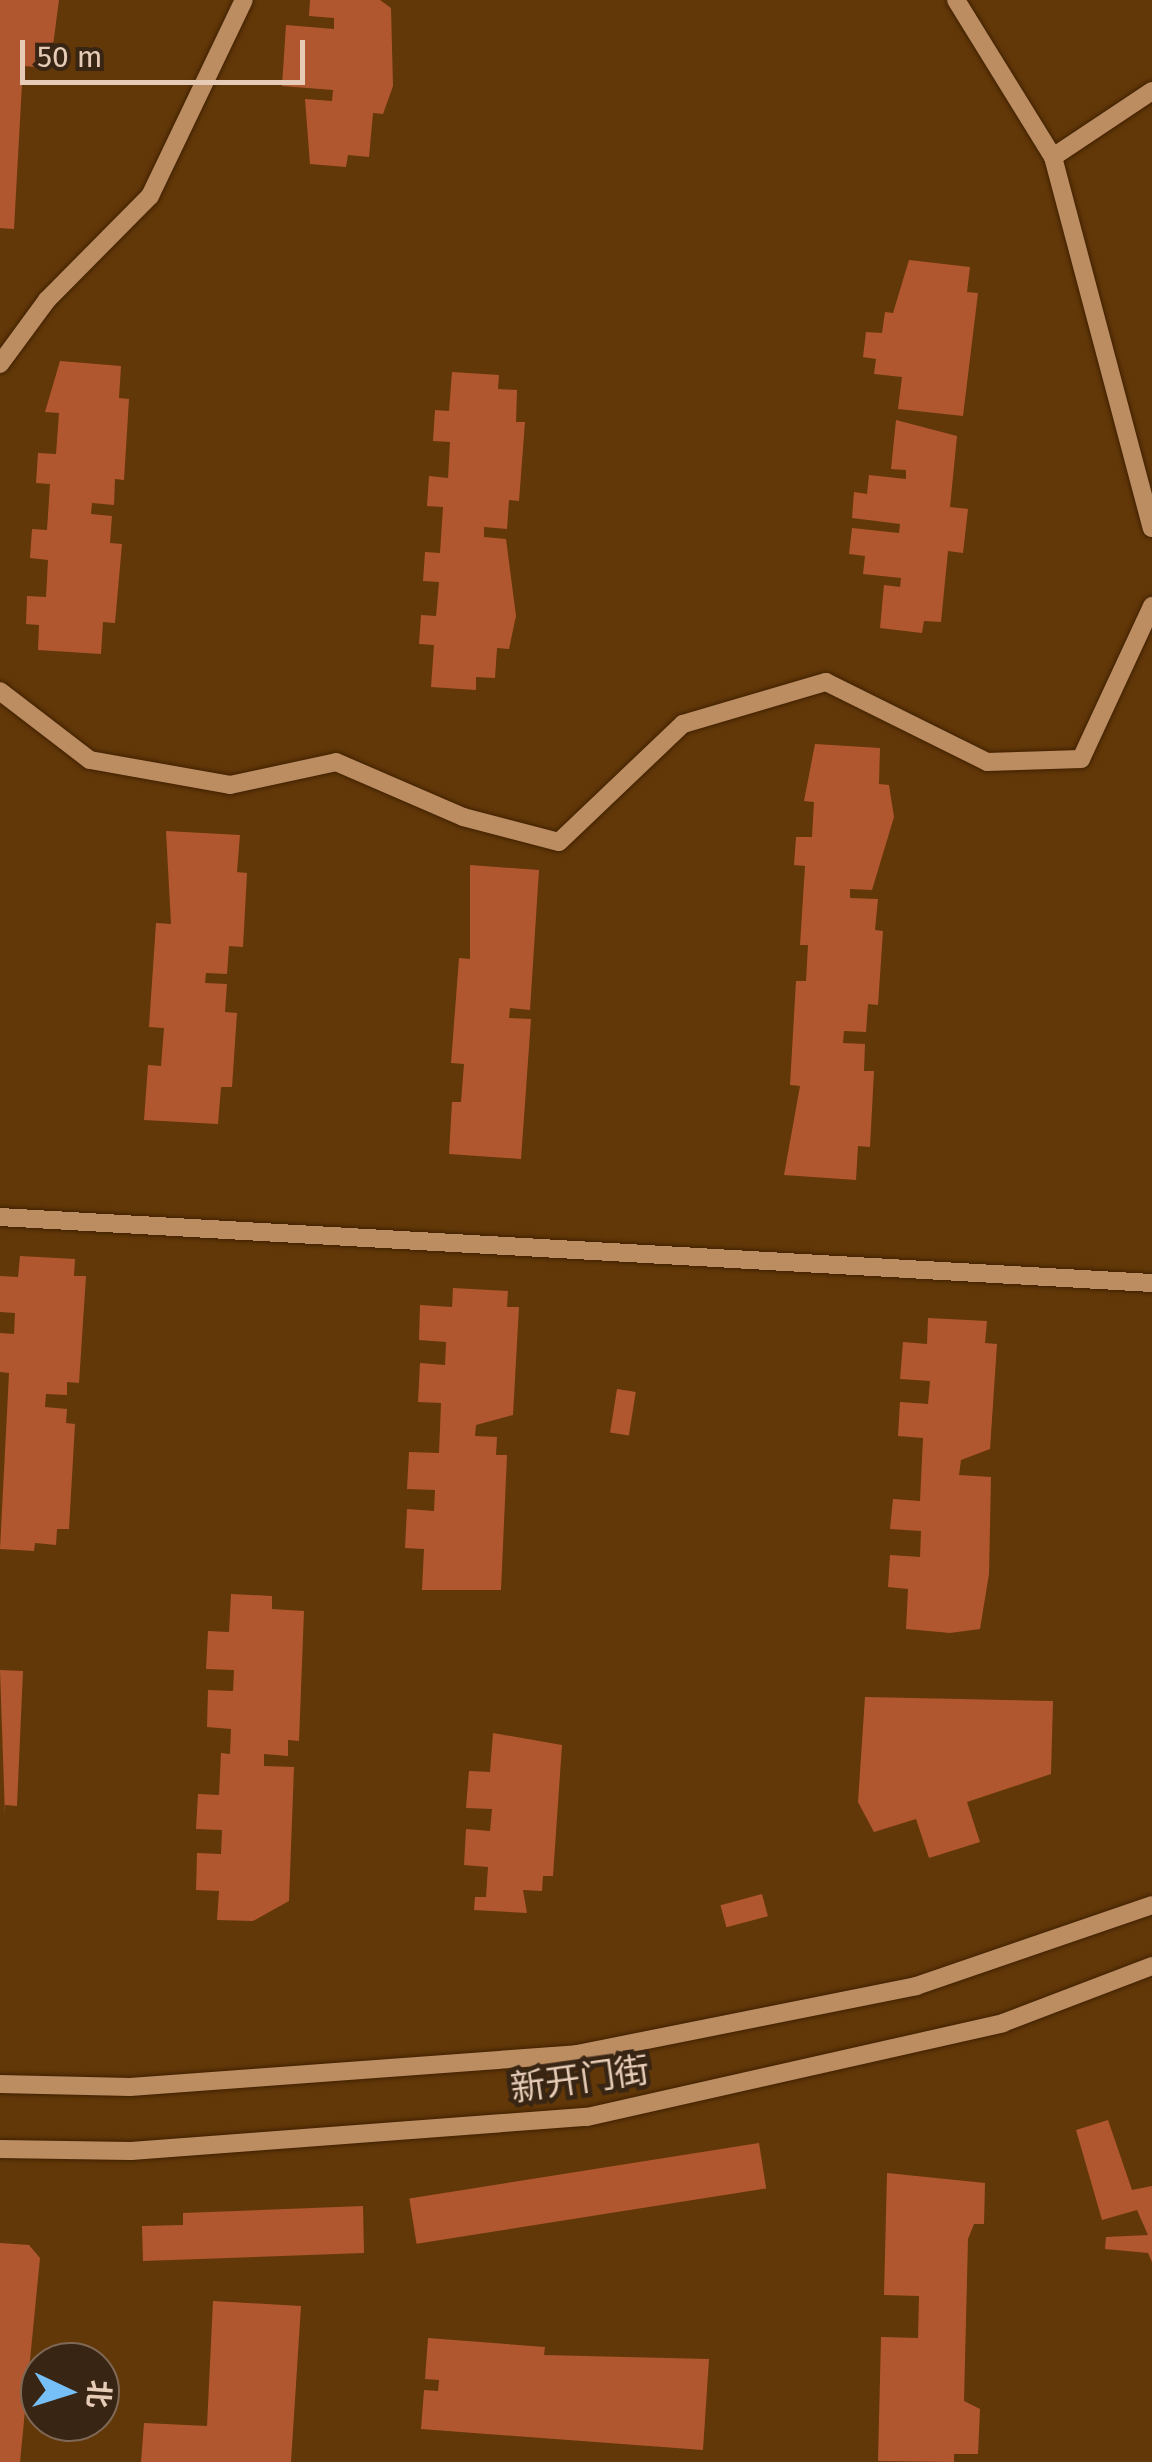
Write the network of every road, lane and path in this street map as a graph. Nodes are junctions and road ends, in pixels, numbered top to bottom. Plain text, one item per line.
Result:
1 (244, 0) edge
2 (956, 0) edge
3 (1152, 91) edge
4 (1053, 157) junction
5 (0, 364) edge
6 (1152, 528) edge
7 (1152, 606) edge
8 (0, 691) edge
9 (0, 1217) edge
10 (1152, 1283) edge
11 (1152, 1905) edge
12 (1152, 1966) edge
13 (0, 2084) edge
14 (0, 2148) edge

1 - 5 street
2 - 4 street
3 - 4 street
4 - 6 street
7 - 8 street
9 - 10 street
11 - 13 street, 新开门街
12 - 14 street, 新开门街

